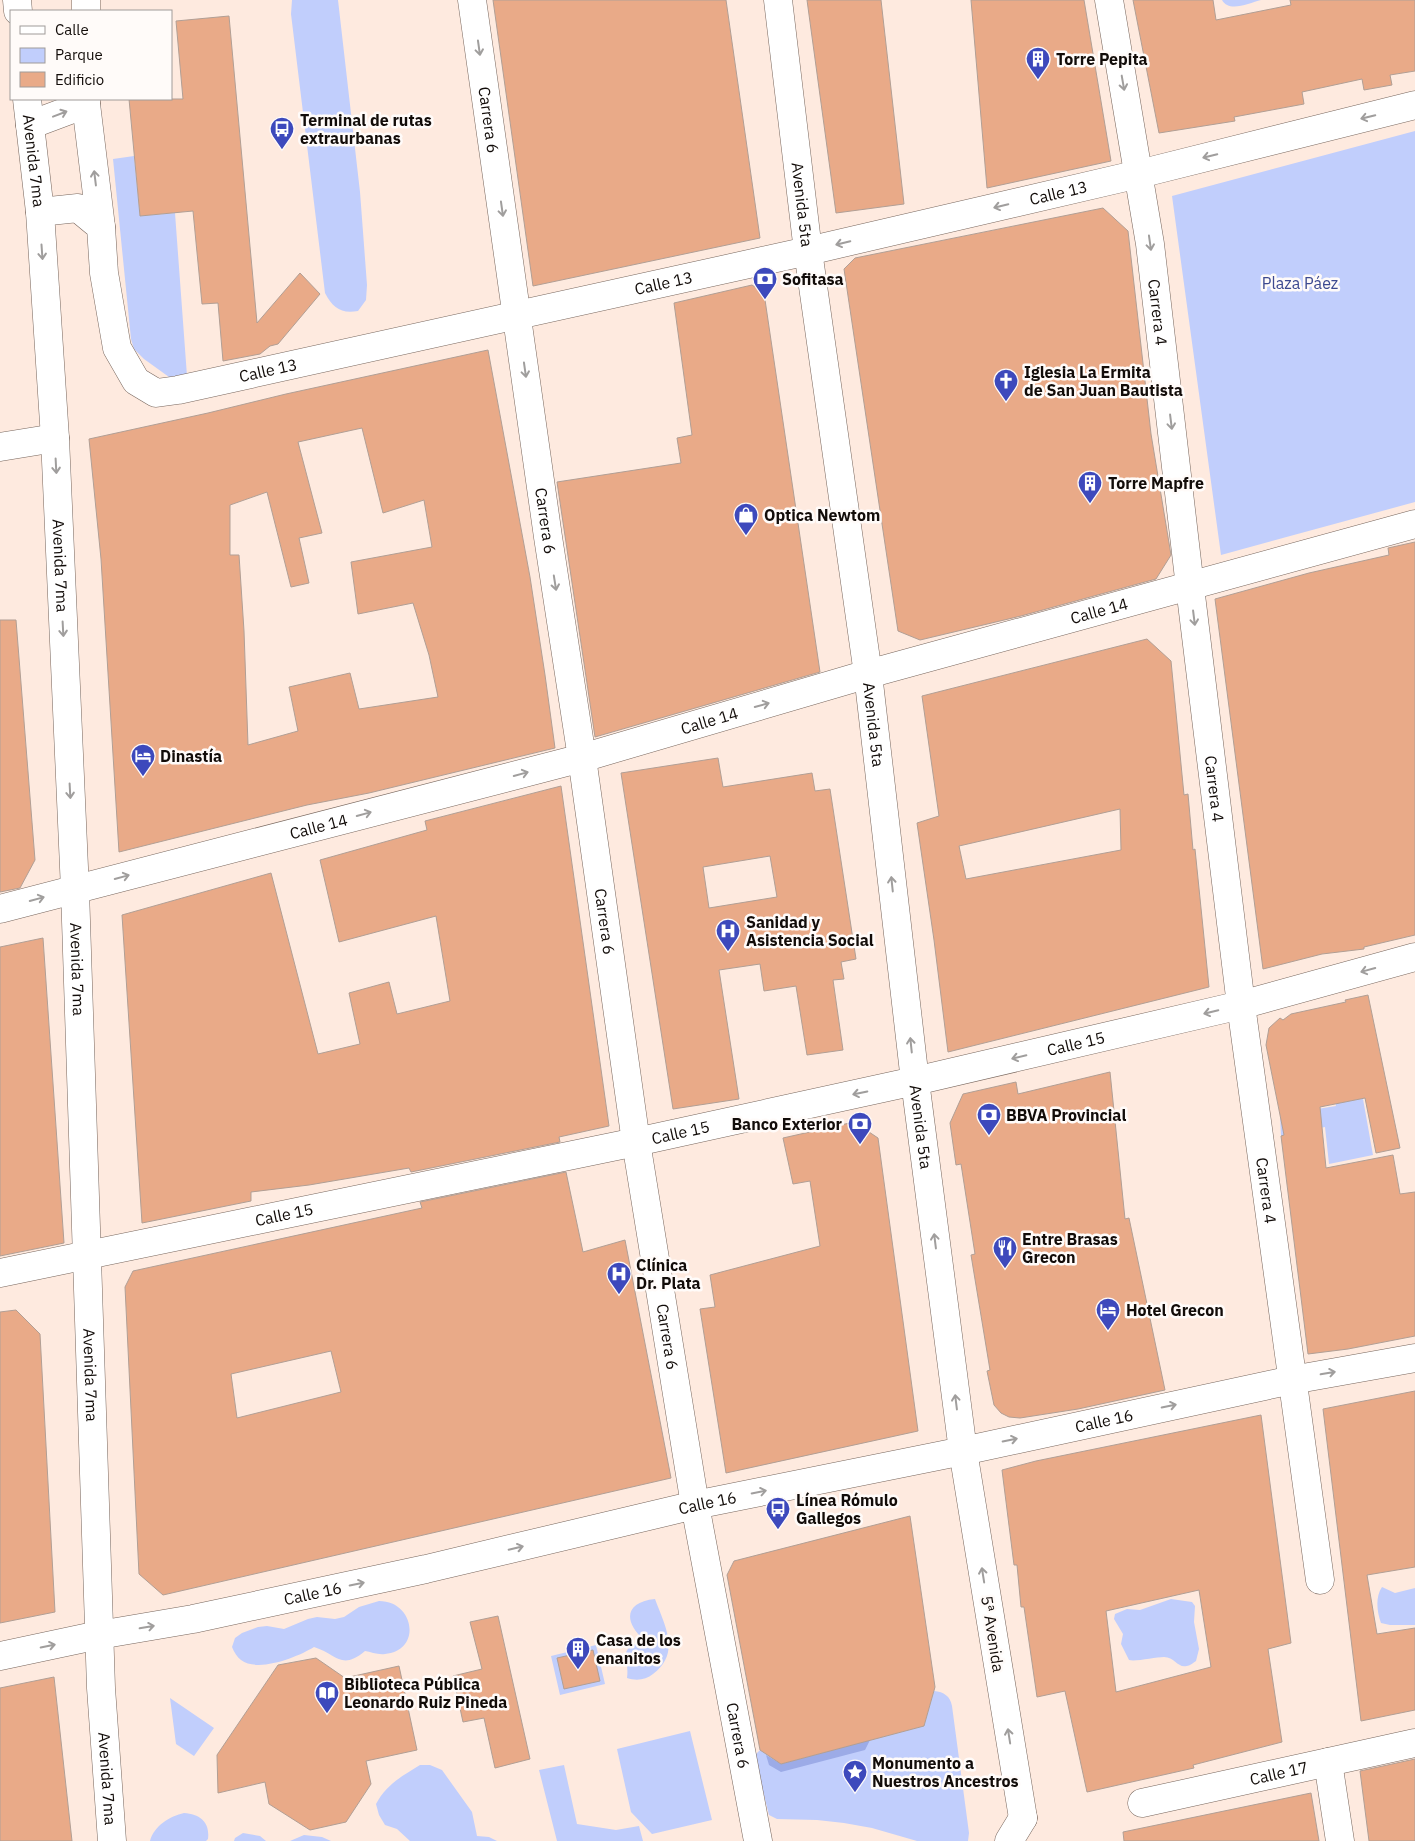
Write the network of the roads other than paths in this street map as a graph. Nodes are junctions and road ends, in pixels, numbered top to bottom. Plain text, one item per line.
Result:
1 (472, 0) edge
2 (778, 0) edge
3 (1109, 0) edge
4 (27, 100) edge
5 (86, 101) edge
6 (1415, 105) edge
7 (30, 125) junction
8 (1139, 174) junction
9 (40, 212) junction
10 (101, 226) junction
11 (808, 251) junction
12 (517, 314) junction
13 (55, 438) junction
14 (0, 447) edge
15 (1415, 524) edge
16 (1190, 587) junction
17 (868, 674) junction
18 (582, 758) junction
19 (75, 890) junction
20 (0, 909) edge
21 (1415, 957) edge
22 (1241, 1006) junction
23 (915, 1081) junction
24 (636, 1142) junction
25 (88, 1256) junction
26 (0, 1273) edge
27 (1415, 1358) edge
28 (1292, 1380) junction
29 (963, 1450) junction
30 (696, 1505) junction
31 (1320, 1580) dead end
32 (99, 1635) junction
33 (0, 1656) edge
34 (1415, 1743) edge
35 (1328, 1762) junction
36 (1142, 1802) dead end
37 (1025, 1830) edge
38 (112, 1841) edge
39 (758, 1841) edge
40 (1009, 1841) edge
41 (1340, 1841) edge

1 -> 12 street, Carrera 6
2 - 11 street, Avenida 5ta
3 -> 8 street, Carrera 4
4 - 7 street, Avenida 7ma
7 -> 5 street
10 -> 5 street, Calle 13
6 -> 8 street, Calle 13
7 - 9 street, Avenida 7ma
8 -> 11 street, Calle 13
8 -> 16 street, Carrera 4
9 - 10 street
9 -> 13 street, Avenida 7ma
10 - 12 street, Calle 13
11 - 12 street, Calle 13
11 - 17 street, Avenida 5ta
12 -> 18 street, Carrera 6
13 - 14 street
13 -> 19 street, Avenida 7ma
15 - 16 street, Calle 14
16 - 17 street, Calle 14
16 -> 22 street, Carrera 4
18 -> 17 street, Calle 14
23 -> 17 street, Avenida 5ta
19 -> 18 street, Calle 14
18 - 24 street, Carrera 6
20 -> 19 street, Calle 14
19 - 25 street, Avenida 7ma
21 -> 22 street, Calle 15
22 -> 23 street, Calle 15
22 - 28 street, Carrera 4
23 -> 24 street, Calle 15
29 -> 23 street, Avenida 5ta
24 - 25 street, Calle 15
24 - 30 street, Carrera 6
25 - 26 street, Calle 15
25 - 32 street, Avenida 7ma
28 -> 27 street, Calle 16
29 -> 28 street, Calle 16
28 - 31 street, Carrera 4
30 -> 29 street, Calle 16
37 -> 29 street, 5ª Avenida
32 -> 30 street, Calle 16
30 - 39 street, Carrera 6
33 -> 32 street, Calle 16
32 - 38 street, Avenida 7ma
34 - 35 street, Calle 17
35 - 36 street, Calle 17
35 - 41 street
37 - 40 street

